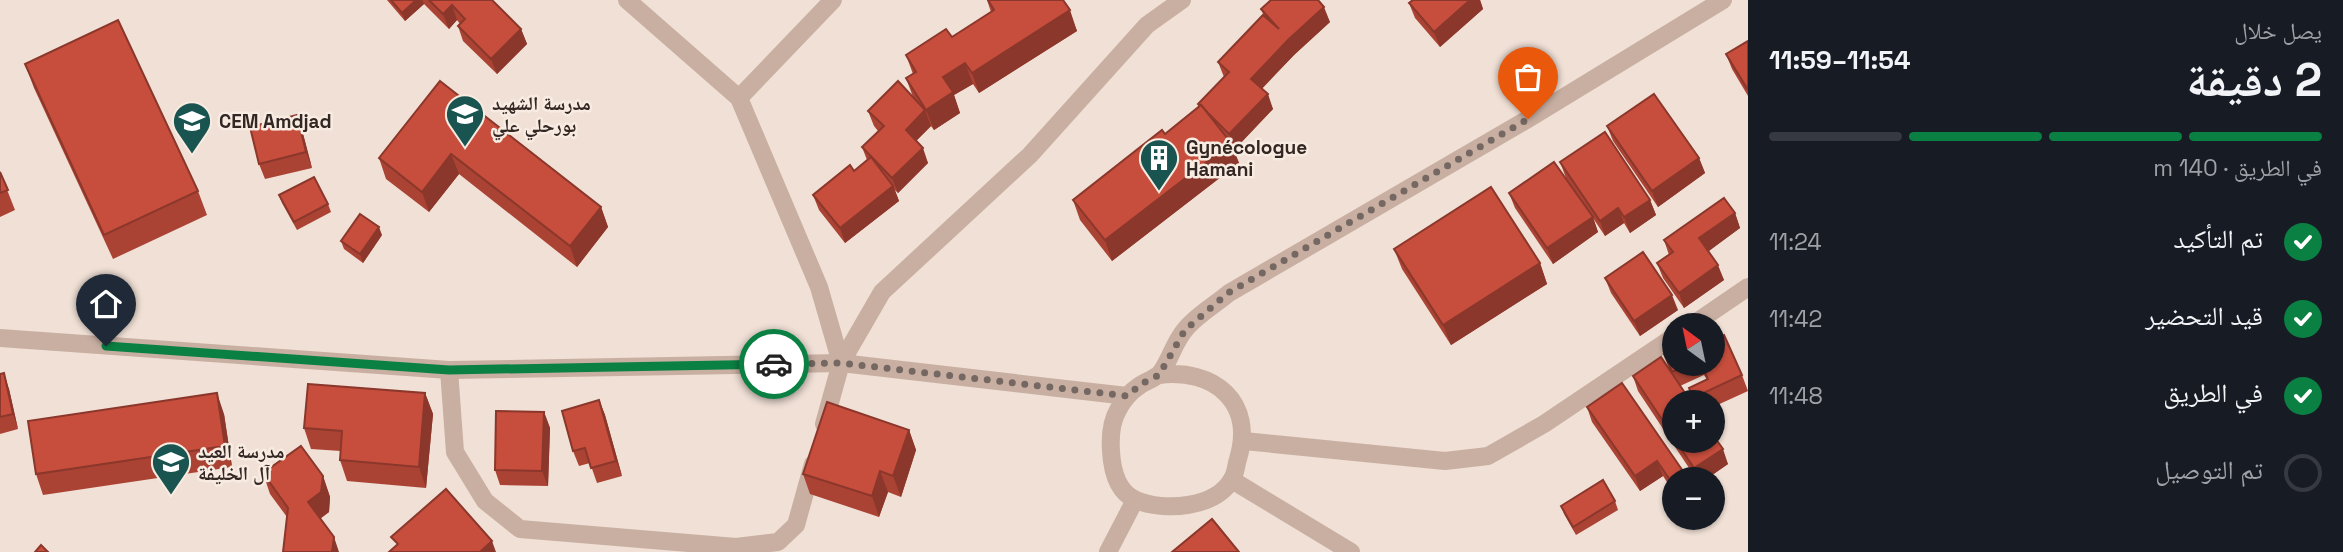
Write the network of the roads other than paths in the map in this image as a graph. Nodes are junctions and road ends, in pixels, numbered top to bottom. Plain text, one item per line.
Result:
1 (627, 0) edge
2 (833, 0) edge
3 (1182, 0) edge
4 (1723, 0) edge
5 (739, 98) junction
6 (1748, 287) edge
7 (1709, 313) edge
8 (0, 338) edge
9 (1662, 345) edge
10 (841, 363) junction
11 (449, 370) junction
12 (1159, 375) junction
13 (1127, 396) junction
14 (1244, 441) junction
15 (1232, 480) junction
16 (1135, 500) junction
17 (1108, 552) edge
18 (1350, 552) edge

1 - 5 street
2 - 5 street
3 - 10 street
4 - 12 street
5 - 10 street
6 - 7 street
8 - 11 street
9 - 14 street
10 - 11 street
10 - 11 street
10 - 13 street
12 - 13 street
12 - 14 street
13 - 16 street
14 - 15 street
15 - 16 street
15 - 18 street
16 - 17 street

